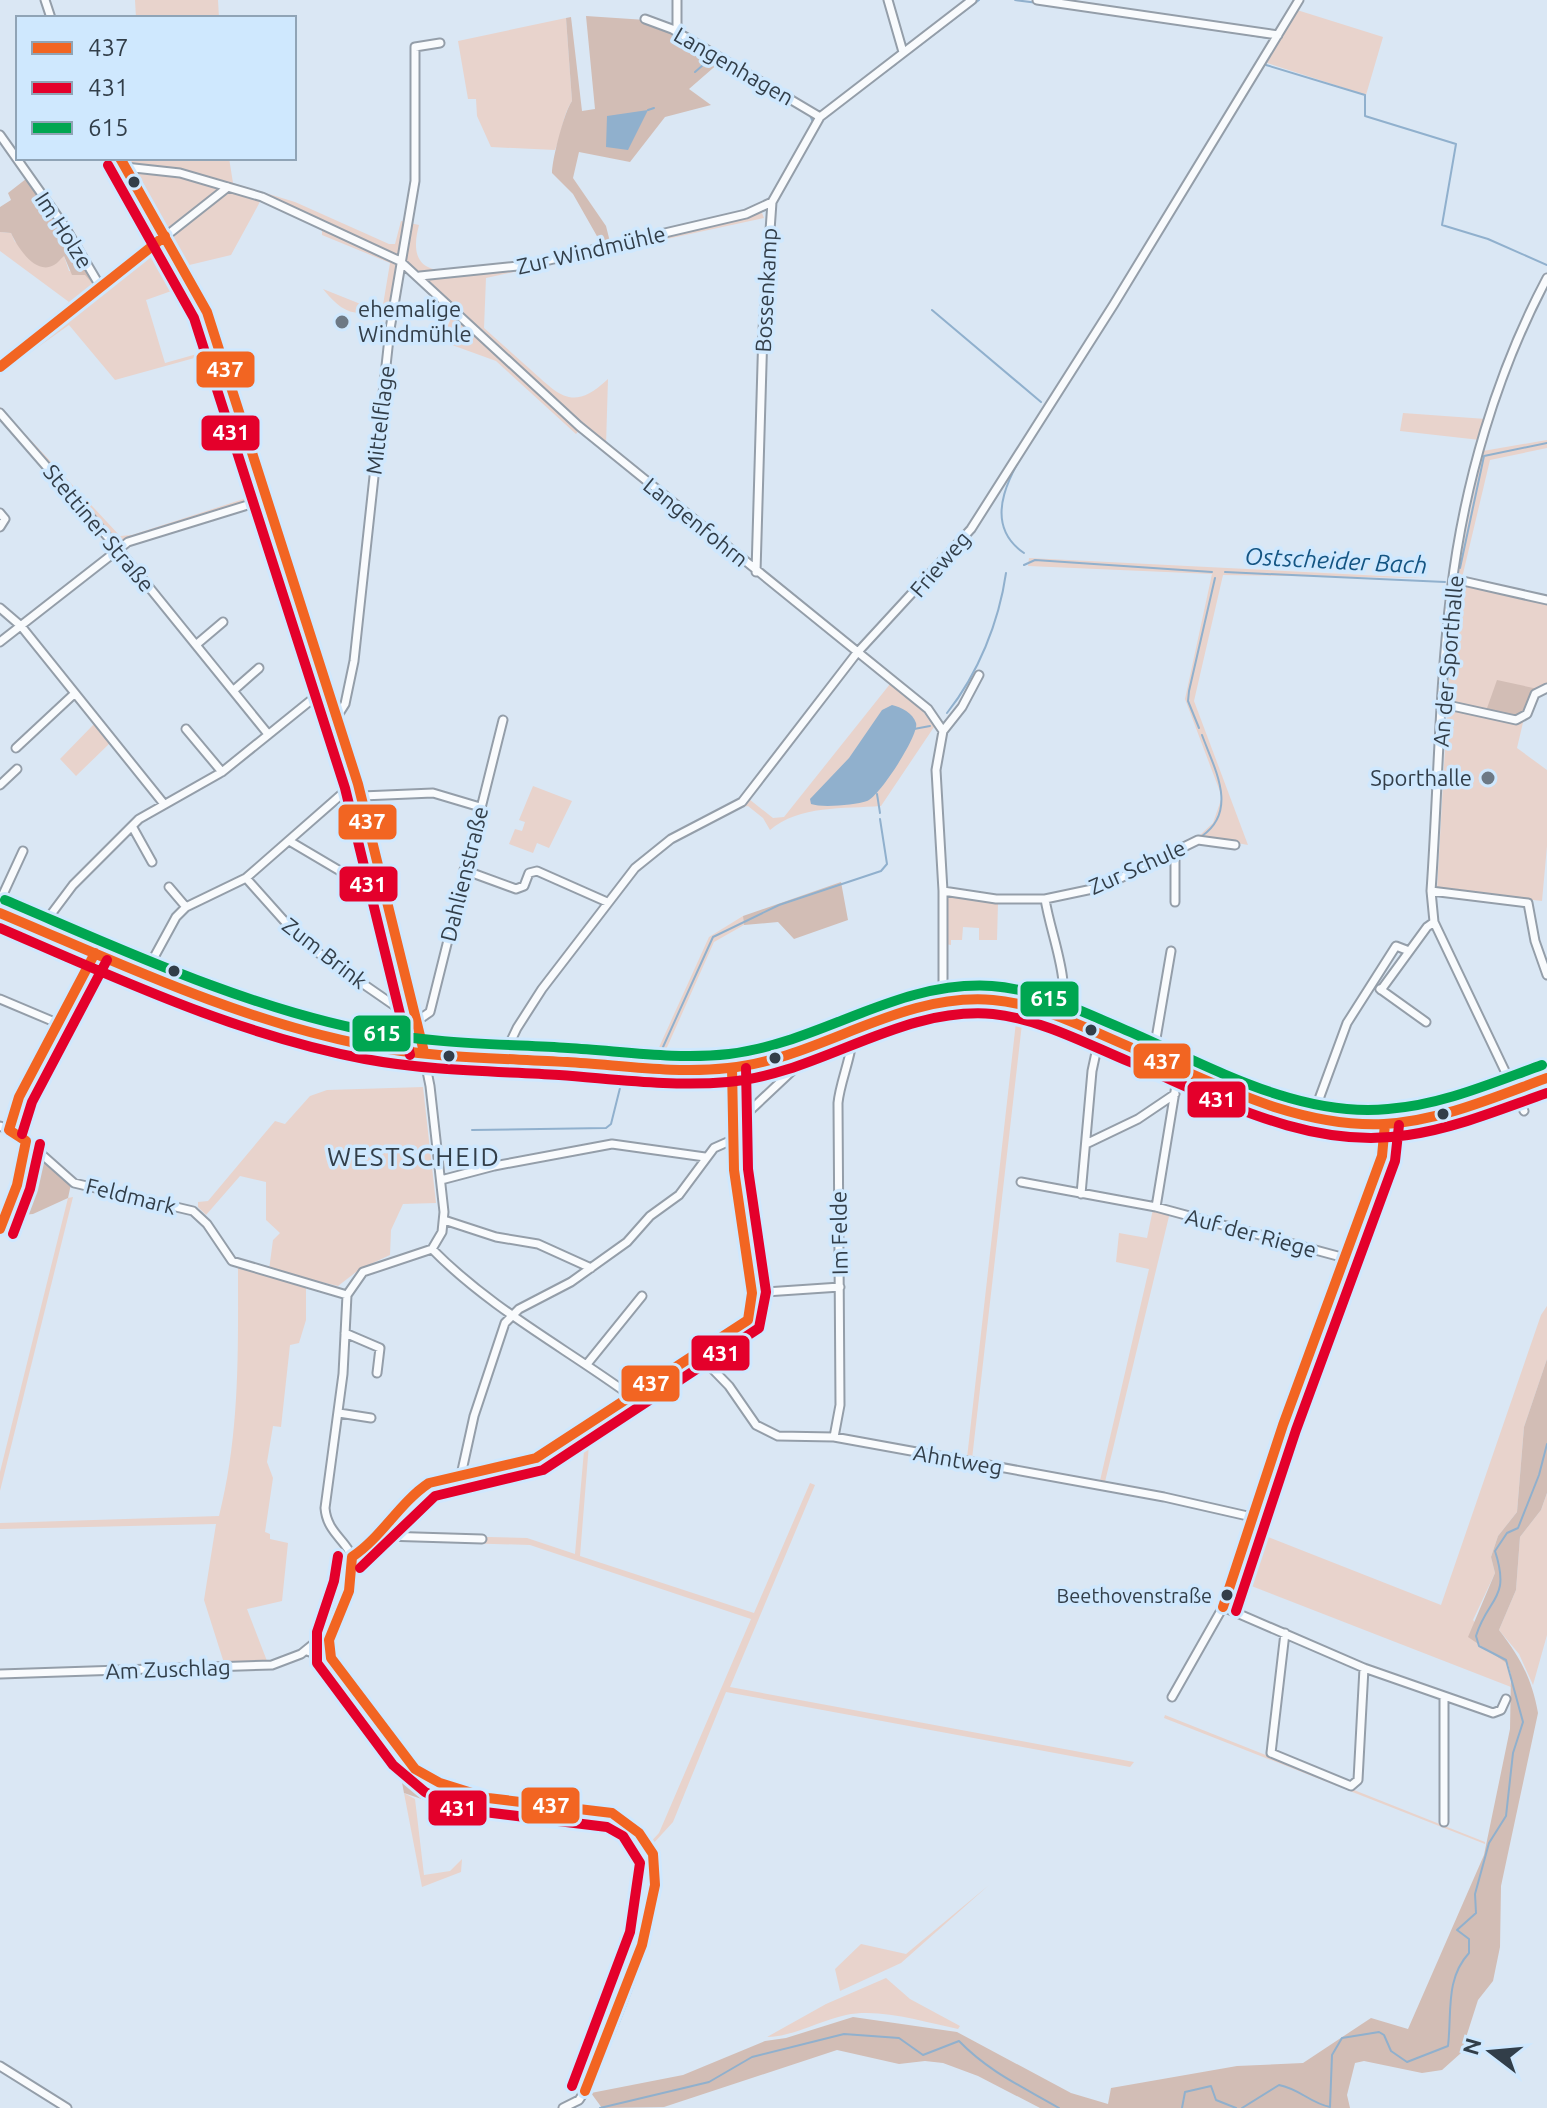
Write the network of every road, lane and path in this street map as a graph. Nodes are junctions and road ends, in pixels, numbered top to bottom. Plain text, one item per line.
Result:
1 (677, 0) edge
2 (888, 0) edge
3 (972, 0) edge
4 (1037, 0) edge
5 (1299, 0) edge
6 (645, 19) dead end
7 (677, 33) junction
8 (1278, 35) junction
9 (440, 43) dead end
10 (903, 52) junction
11 (820, 117) junction
12 (0, 135) edge
13 (16, 158) edge
14 (18, 160) edge
15 (121, 160) edge
16 (125, 167) junction
17 (228, 187) junction
18 (772, 202) junction
19 (760, 209) junction
20 (769, 217) junction
21 (165, 236) junction
22 (400, 261) junction
23 (419, 276) junction
24 (1547, 278) edge
25 (100, 286) junction
26 (0, 367) edge
27 (0, 413) edge
28 (267, 499) junction
29 (0, 513) edge
30 (0, 527) edge
31 (119, 550) junction
32 (756, 572) junction
33 (1454, 579) junction
34 (1547, 600) edge
35 (0, 608) edge
36 (223, 622) dead end
37 (21, 626) junction
38 (0, 642) edge
39 (197, 644) junction
40 (856, 654) junction
41 (259, 668) dead end
42 (979, 675) dead end
43 (1547, 688) edge
44 (234, 690) junction
45 (326, 693) junction
46 (74, 694) junction
47 (1443, 704) junction
48 (335, 720) junction
49 (503, 720) dead end
50 (186, 729) dead end
51 (943, 731) junction
52 (268, 734) junction
53 (16, 748) dead end
54 (17, 769) dead end
55 (222, 772) junction
56 (358, 784) junction
57 (0, 785) edge
58 (362, 796) junction
59 (164, 804) junction
60 (480, 807) junction
61 (132, 826) junction
62 (291, 842) junction
63 (1235, 845) dead end
64 (1175, 850) junction
65 (23, 851) dead end
66 (152, 862) dead end
67 (464, 870) junction
68 (246, 878) junction
69 (169, 887) dead end
70 (943, 891) junction
71 (1431, 891) junction
72 (386, 894) junction
73 (1045, 899) junction
74 (0, 901) edge
75 (607, 902) junction
76 (1175, 902) dead end
77 (186, 907) junction
78 (0, 913) edge
79 (1434, 922) junction
80 (43, 931) junction
81 (1171, 951) dead end
82 (1409, 951) junction
83 (95, 953) junction
84 (146, 972) junction
85 (1547, 975) edge
86 (1371, 983) junction
87 (1381, 990) junction
88 (0, 999) edge
89 (943, 1000) junction
90 (416, 1017) junction
91 (1060, 1019) junction
92 (1426, 1022) dead end
93 (57, 1023) junction
94 (851, 1032) junction
95 (1100, 1034) junction
96 (424, 1052) junction
97 (795, 1054) junction
98 (1153, 1056) junction
99 (508, 1058) junction
100 (1179, 1067) junction
101 (732, 1068) junction
102 (1547, 1078) edge
103 (1514, 1090) junction
104 (1175, 1094) junction
105 (1524, 1111) dead end
106 (1312, 1118) junction
107 (732, 1121) junction
108 (1385, 1124) junction
109 (0, 1126) edge
110 (9, 1130) junction
111 (732, 1140) junction
112 (26, 1141) junction
113 (1088, 1143) junction
114 (705, 1157) junction
115 (441, 1180) junction
116 (1021, 1182) dead end
117 (1081, 1194) junction
118 (1156, 1207) junction
119 (444, 1220) junction
120 (0, 1229) edge
121 (432, 1249) junction
122 (1345, 1258) junction
123 (591, 1268) junction
124 (840, 1287) junction
125 (752, 1293) junction
126 (347, 1295) junction
127 (642, 1296) dead end
128 (511, 1317) junction
129 (345, 1333) junction
130 (697, 1353) junction
131 (587, 1364) junction
132 (377, 1373) dead end
133 (631, 1396) junction
134 (339, 1413) junction
135 (371, 1418) dead end
136 (834, 1437) junction
137 (461, 1475) junction
138 (1252, 1517) junction
139 (380, 1533) junction
140 (482, 1539) dead end
141 (352, 1557) junction
142 (1223, 1607) junction
143 (1285, 1633) junction
144 (328, 1637) junction
145 (307, 1651) junction
146 (330, 1659) junction
147 (1364, 1668) junction
148 (0, 1674) edge
149 (1172, 1697) dead end
150 (1444, 1697) junction
151 (1506, 1699) dead end
152 (1444, 1822) dead end
153 (0, 2066) edge
154 (579, 2100) junction
155 (67, 2108) edge
156 (563, 2108) edge
157 (584, 2108) edge

1 - 7 street
2 - 10 street
3 - 10 street, Bossenkamp
4 - 8 street
5 - 8 street, Frieweg
6 - 7 street, Langenhagen
7 - 11 street, Langenhagen
8 - 40 street, Frieweg
9 - 22 street, Mittelflage
10 - 11 street, Bossenkamp
11 - 18 street, Bossenkamp
12 - 13 street, Im Holze
14 - 25 street, Im Holze
15 - 16 street
16 - 17 street, Langenfohrn
16 - 21 street
17 - 21 street
17 - 22 street, Langenfohrn
18 - 19 street, Zur Windmühle
18 - 20 street, Bossenkamp
19 - 20 street
19 - 23 street, Zur Windmühle
20 - 32 street, Bossenkamp
21 - 25 street
21 - 28 street
22 - 23 street, Langenfohrn
22 - 48 street, Mittelflage
23 - 32 street, Langenfohrn
24 - 33 street, An der Sporthalle
25 - 26 street
27 - 31 street, Stettiner Straße
28 - 31 street
28 - 45 street
29 - 30 street
31 - 37 street
31 - 39 street, Stettiner Straße
32 - 40 street, Langenfohrn
33 - 34 street
33 - 47 street, An der Sporthalle
35 - 37 street
36 - 39 street
37 - 38 street
37 - 46 street
39 - 44 street, Stettiner Straße
40 - 51 street, Langenfohrn
40 - 75 street, Frieweg
41 - 44 street
42 - 51 street
43 - 47 street
44 - 52 street, Stettiner Straße
45 - 48 street
45 - 52 street
46 - 53 street
46 - 59 street
47 - 71 street, An der Sporthalle
48 - 56 street
49 - 60 street, Dahlienstraße
50 - 55 street
51 - 70 street
52 - 55 street
54 - 57 street
55 - 59 street
56 - 58 street
56 - 62 street
58 - 60 street
58 - 72 street
59 - 61 street
60 - 67 street, Dahlienstraße
61 - 66 street
61 - 80 street
62 - 68 street
62 - 72 street
63 - 64 street, Zur Schule
64 - 73 street, Zur Schule
64 - 76 street
65 - 74 street
67 - 75 street
67 - 90 street, Dahlienstraße
68 - 77 street
68 - 90 street, Zum Brink
69 - 77 street
70 - 73 street, Zur Schule
70 - 89 street
71 - 79 street, An der Sporthalle
71 - 85 street
72 - 90 street
73 - 91 street
75 - 99 street, Frieweg
77 - 84 street
78 - 80 main road
79 - 82 street
79 - 103 street, An der Sporthalle
80 - 83 main road
81 - 98 street
82 - 86 street
82 - 87 street
83 - 84 main road
83 - 93 street
84 - 96 main road
86 - 87 street
86 - 106 street
87 - 92 street
88 - 93 street
89 - 91 main road
89 - 94 main road
90 - 96 street
91 - 95 main road
93 - 110 street
94 - 97 main road
94 - 124 street, Im Felde
95 - 98 main road
95 - 113 street
96 - 99 main road
96 - 115 street
97 - 101 main road
97 - 107 street
98 - 100 main road
99 - 101 main road
100 - 104 street, Auf der Riege
100 - 106 main road
101 - 107 street
102 - 103 main road
103 - 105 street, An der Sporthalle
103 - 108 main road
104 - 113 street
104 - 118 street, Auf der Riege
106 - 108 main road
107 - 111 street
108 - 122 street
109 - 110 street, Feldmark
110 - 112 street, Feldmark
111 - 114 street
111 - 125 street
112 - 120 street
112 - 126 street, Feldmark
113 - 117 street
114 - 115 street
114 - 123 street
115 - 119 street
116 - 117 street, Auf der Riege
117 - 118 street, Auf der Riege
118 - 122 street, Auf der Riege
119 - 121 street
119 - 123 street
121 - 126 street
121 - 128 street
122 - 138 street
123 - 128 street
124 - 125 street
124 - 136 street, Im Felde
125 - 130 street
126 - 129 street
127 - 131 street
128 - 131 street
128 - 137 street
129 - 132 street
129 - 134 street
130 - 133 street
130 - 136 street, Ahntweg
131 - 133 street
133 - 137 street
134 - 135 street
134 - 141 street
136 - 138 street, Ahntweg
137 - 139 street
138 - 142 street
139 - 140 street
139 - 141 street
141 - 144 street
142 - 143 street
142 - 149 street
143 - 147 street
143 - 147 street
144 - 145 street, Am Zuschlag
144 - 146 street
145 - 146 street
145 - 148 street, Am Zuschlag
146 - 154 street
147 - 150 street
150 - 151 street
150 - 152 street
153 - 155 street
154 - 156 street
154 - 157 street

